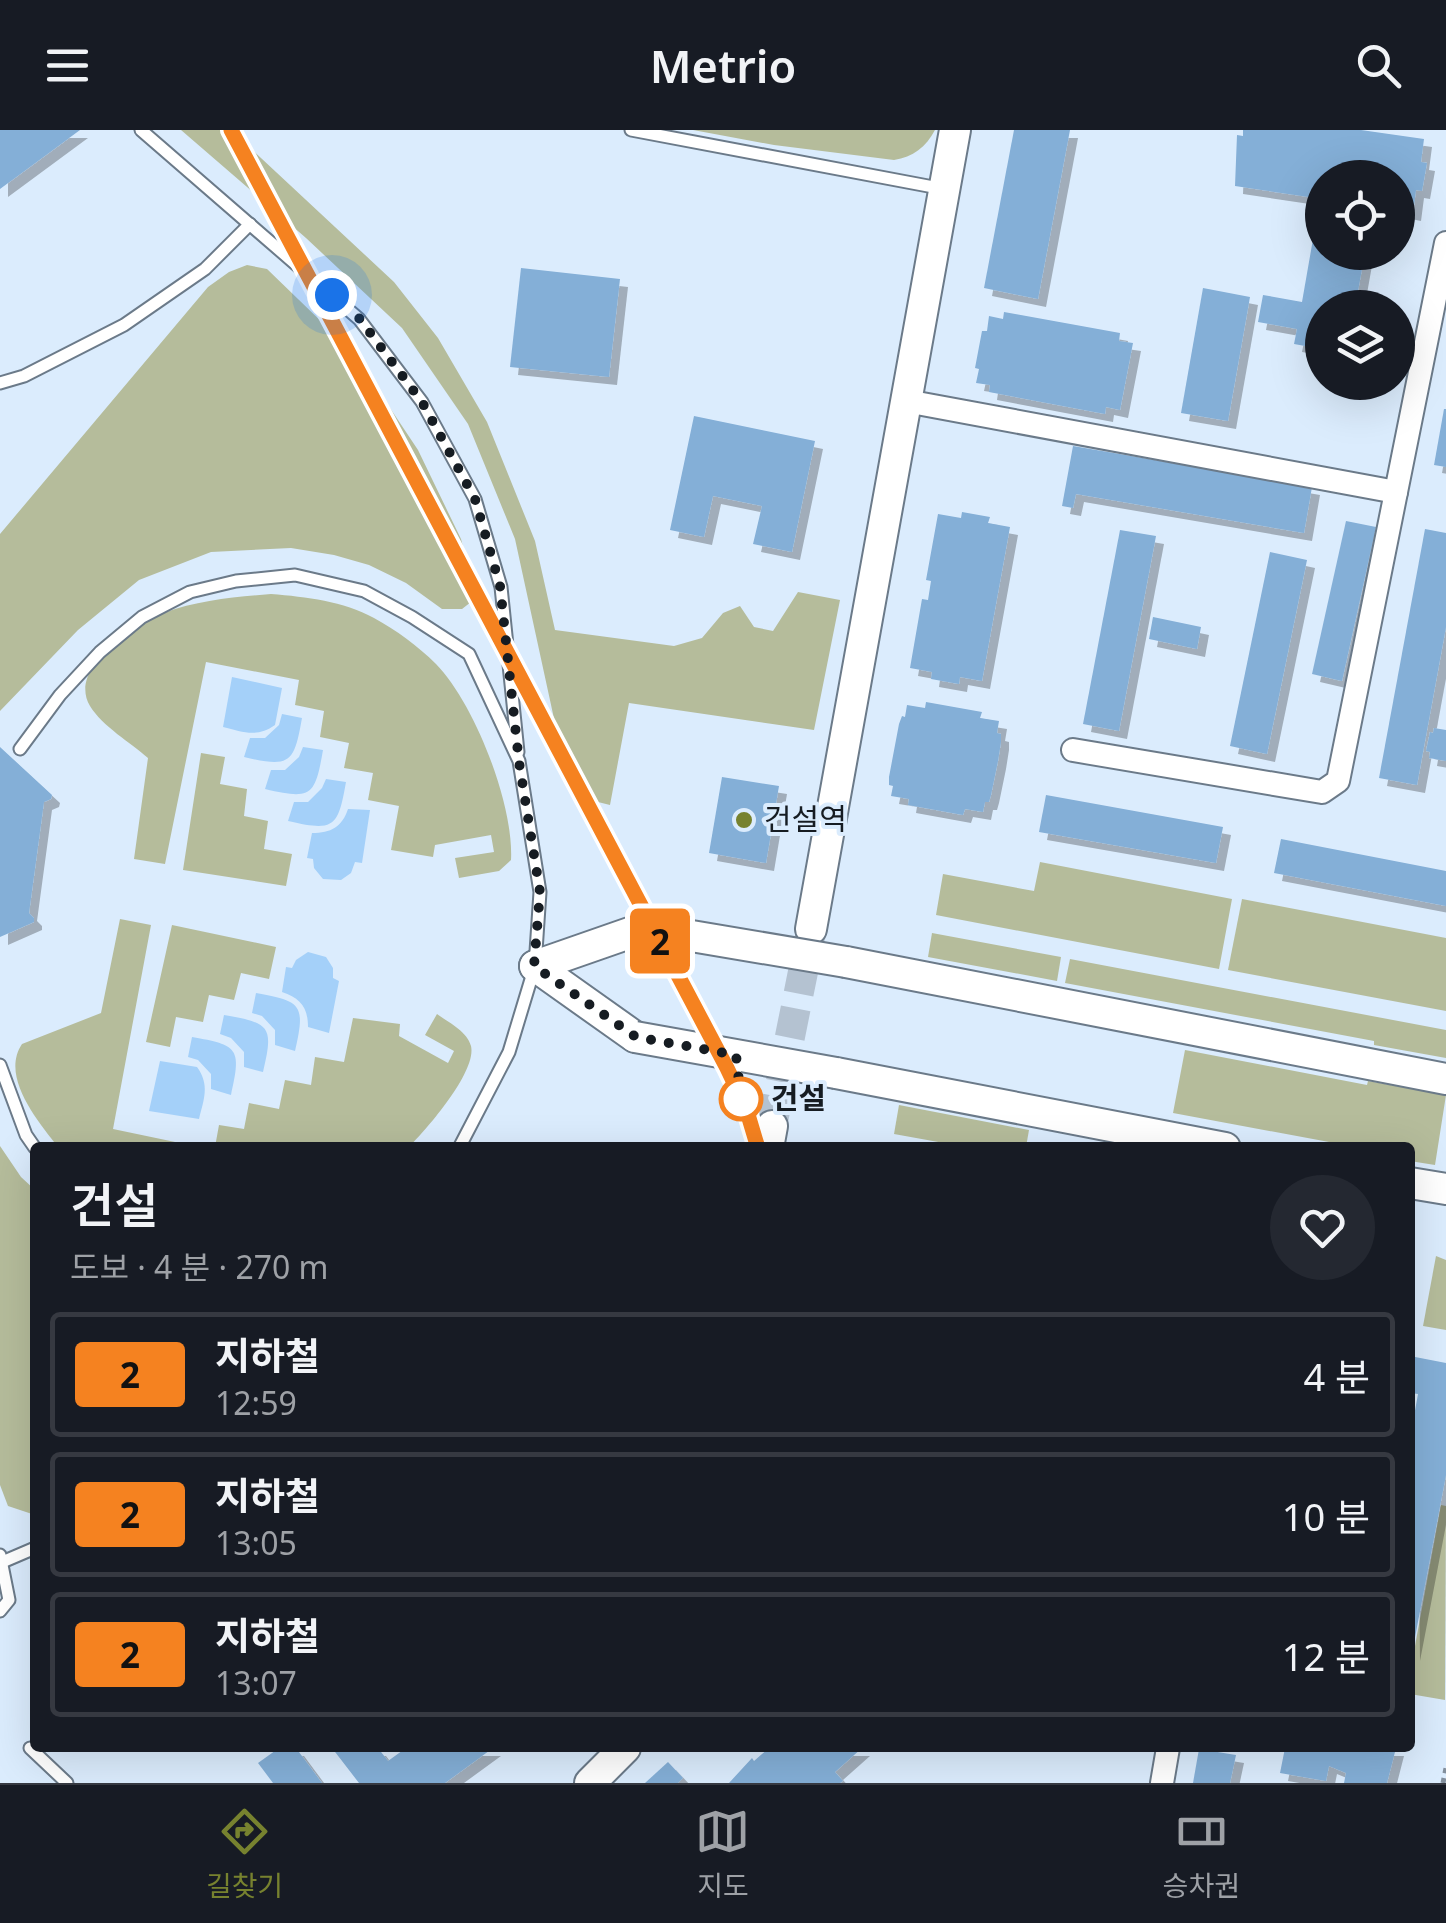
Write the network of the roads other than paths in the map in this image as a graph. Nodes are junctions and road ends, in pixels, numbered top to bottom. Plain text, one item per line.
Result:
1 (141, 130) edge
2 (632, 130) edge
3 (955, 130) edge
4 (944, 189) junction
5 (250, 224) junction
6 (1446, 242) edge
7 (0, 383) edge
8 (906, 401) junction
9 (1396, 492) junction
10 (20, 749) dead end
11 (1073, 750) dead end
12 (519, 762) junction
13 (811, 929) tunnel mouth
14 (534, 966) junction
15 (0, 1065) edge
16 (1446, 1079) edge
17 (31, 1142) edge
18 (462, 1142) edge
19 (1194, 1142) edge
20 (1415, 1183) edge
21 (1446, 1190) edge
22 (30, 1550) edge
23 (1, 1560) edge
24 (0, 1612) edge
25 (34, 1752) edge
26 (621, 1752) edge
27 (1167, 1752) edge
28 (67, 1783) edge
29 (590, 1783) edge
30 (1162, 1783) edge

1 - 5 lane
2 - 4 lane
3 - 4 street
4 - 8 street
5 - 7 lane
5 - 12 lane
6 - 9 street
8 - 9 street
8 - 13 street
9 - 11 street
10 - 12 lane
12 - 14 lane
14 - 16 street, bridge
14 - 18 lane
14 - 19 street, bridge
15 - 17 lane
20 - 21 street
22 - 23 lane
23 - 24 lane
25 - 28 lane
26 - 29 street
27 - 30 street

